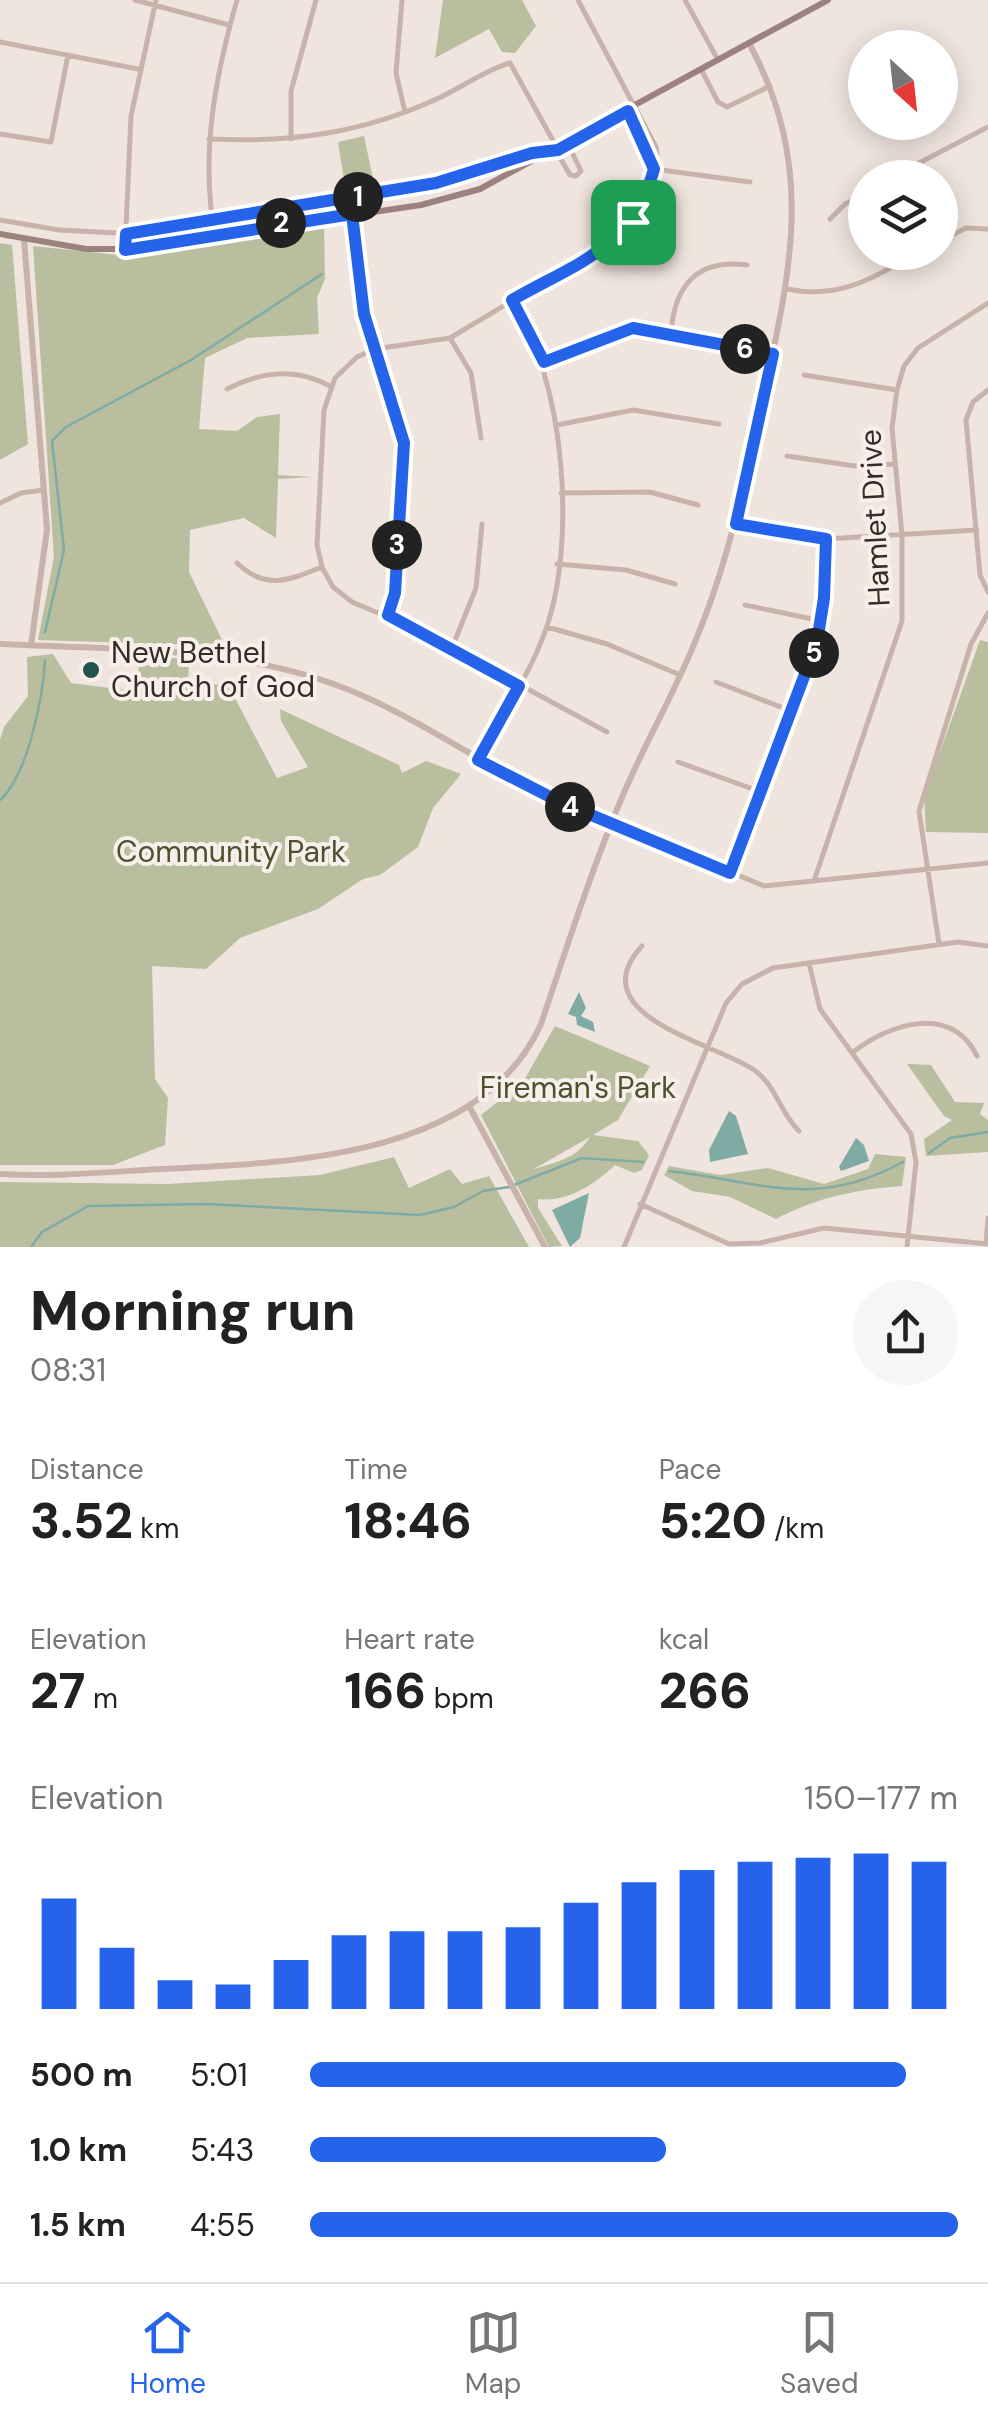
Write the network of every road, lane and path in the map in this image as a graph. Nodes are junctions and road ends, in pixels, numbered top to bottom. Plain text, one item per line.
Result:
1 (136, 0) edge
2 (238, 0) edge
3 (316, 0) edge
4 (402, 0) edge
5 (578, 0) edge
6 (686, 0) edge
7 (828, 0) edge
8 (155, 2) edge
9 (230, 25) junction
10 (0, 42) edge
11 (749, 43) junction
12 (68, 55) junction
13 (718, 60) junction
14 (138, 69) junction
15 (700, 70) junction
16 (770, 86) junction
17 (636, 106) junction
18 (628, 111) junction
19 (405, 112) junction
20 (988, 126) edge
21 (0, 134) edge
22 (209, 139) junction
23 (291, 140) junction
24 (568, 144) junction
25 (557, 150) junction
26 (925, 160) edge
27 (654, 169) junction
28 (750, 182) dead end
29 (848, 203) edge
30 (352, 214) junction
31 (0, 220) edge
32 (212, 220) junction
33 (830, 220) dead end
34 (988, 229) edge
35 (958, 232) edge
36 (0, 234) edge
37 (126, 234) junction
38 (215, 235) junction
39 (24, 239) junction
40 (125, 250) junction
41 (748, 265) dead end
42 (884, 270) edge
43 (787, 290) junction
44 (512, 300) junction
45 (988, 303) edge
46 (671, 332) junction
47 (450, 338) junction
48 (375, 349) junction
49 (773, 354) junction
50 (544, 362) junction
51 (804, 375) dead end
52 (330, 386) junction
53 (227, 390) dead end
54 (896, 390) junction
55 (988, 390) edge
56 (719, 424) dead end
57 (557, 425) junction
58 (481, 438) dead end
59 (787, 456) dead end
60 (895, 464) junction
61 (44, 490) junction
62 (561, 493) junction
63 (0, 503) edge
64 (698, 504) dead end
65 (482, 524) dead end
66 (736, 524) junction
67 (977, 530) junction
68 (902, 535) junction
69 (826, 539) junction
70 (238, 563) dead end
71 (557, 564) junction
72 (322, 567) junction
73 (675, 584) dead end
74 (988, 592) edge
75 (745, 605) dead end
76 (988, 614) edge
77 (388, 615) junction
78 (822, 621) junction
79 (547, 627) junction
80 (0, 644) edge
81 (31, 646) junction
82 (452, 648) junction
83 (680, 675) junction
84 (716, 682) dead end
85 (519, 686) junction
86 (791, 712) junction
87 (607, 732) dead end
88 (478, 760) junction
89 (678, 762) dead end
90 (761, 792) junction
91 (612, 823) junction
92 (988, 863) edge
93 (926, 866) junction
94 (730, 873) junction
95 (814, 881) junction
96 (939, 944) junction
97 (642, 946) dead end
98 (988, 946) edge
99 (809, 963) junction
100 (707, 1047) junction
101 (853, 1052) junction
102 (977, 1056) dead end
103 (469, 1106) junction
104 (799, 1131) dead end
105 (0, 1174) edge
106 (640, 1204) junction
107 (988, 1218) edge
108 (908, 1236) junction
109 (987, 1244) edge
110 (545, 1247) edge
111 (624, 1247) edge
112 (907, 1247) edge

1 - 8 street
2 - 9 street
3 - 23 street
4 - 19 street
5 - 17 street
6 - 13 street
7 - 11 main road
8 - 9 street
8 - 14 street
9 - 22 street
10 - 12 street
11 - 13 main road
11 - 16 street
12 - 14 street
12 - 21 street
13 - 15 main road
14 - 37 street
15 - 16 street
15 - 17 main road
16 - 43 street
17 - 18 main road
17 - 27 street
18 - 24 main road
18 - 27 street
19 - 23 street
19 - 25 street
20 - 26 street
22 - 23 street
22 - 32 street
24 - 25 main road
24 - 25 street
25 - 30 main road
25 - 32 street
27 - 28 street
27 - 44 street
29 - 33 street
30 - 38 main road
30 - 48 street
31 - 37 street
32 - 37 street
32 - 38 street
34 - 35 street
36 - 39 main road
37 - 40 street
38 - 40 main road
39 - 40 main road
39 - 61 street
41 - 46 street
42 - 43 street
43 - 49 street
44 - 47 street
44 - 50 street
45 - 54 street, Hamlet Drive
46 - 49 street
46 - 50 street
47 - 48 street
47 - 58 street
48 - 52 street
48 - 77 street
49 - 66 street
50 - 57 street
51 - 54 street
52 - 53 street
52 - 72 street
54 - 60 street, Hamlet Drive
55 - 67 street
56 - 57 street
57 - 62 street
59 - 60 street
60 - 68 street, Hamlet Drive
61 - 63 street
61 - 81 street
62 - 64 street
62 - 71 street
65 - 82 street
66 - 69 street
66 - 83 street
67 - 68 street
67 - 74 street
68 - 69 street
68 - 95 street, Hamlet Drive
69 - 78 street
70 - 72 street
71 - 73 street
71 - 79 street
72 - 77 street
75 - 78 street
76 - 93 street
77 - 82 street
78 - 86 street
79 - 83 street
79 - 85 street
80 - 81 street
81 - 88 street
82 - 85 street
83 - 91 street
84 - 86 street
85 - 87 street
85 - 88 street
86 - 90 street
88 - 91 street
89 - 90 street
90 - 94 street
91 - 94 street
91 - 103 street
92 - 93 street
93 - 95 street
93 - 96 street
94 - 95 street
96 - 98 street
96 - 99 street
97 - 100 street
99 - 100 street
99 - 101 street
100 - 104 street
100 - 106 street
101 - 102 street
101 - 108 street
103 - 105 street
103 - 110 street
106 - 108 street
106 - 111 street
107 - 109 street
108 - 109 street
108 - 112 street

